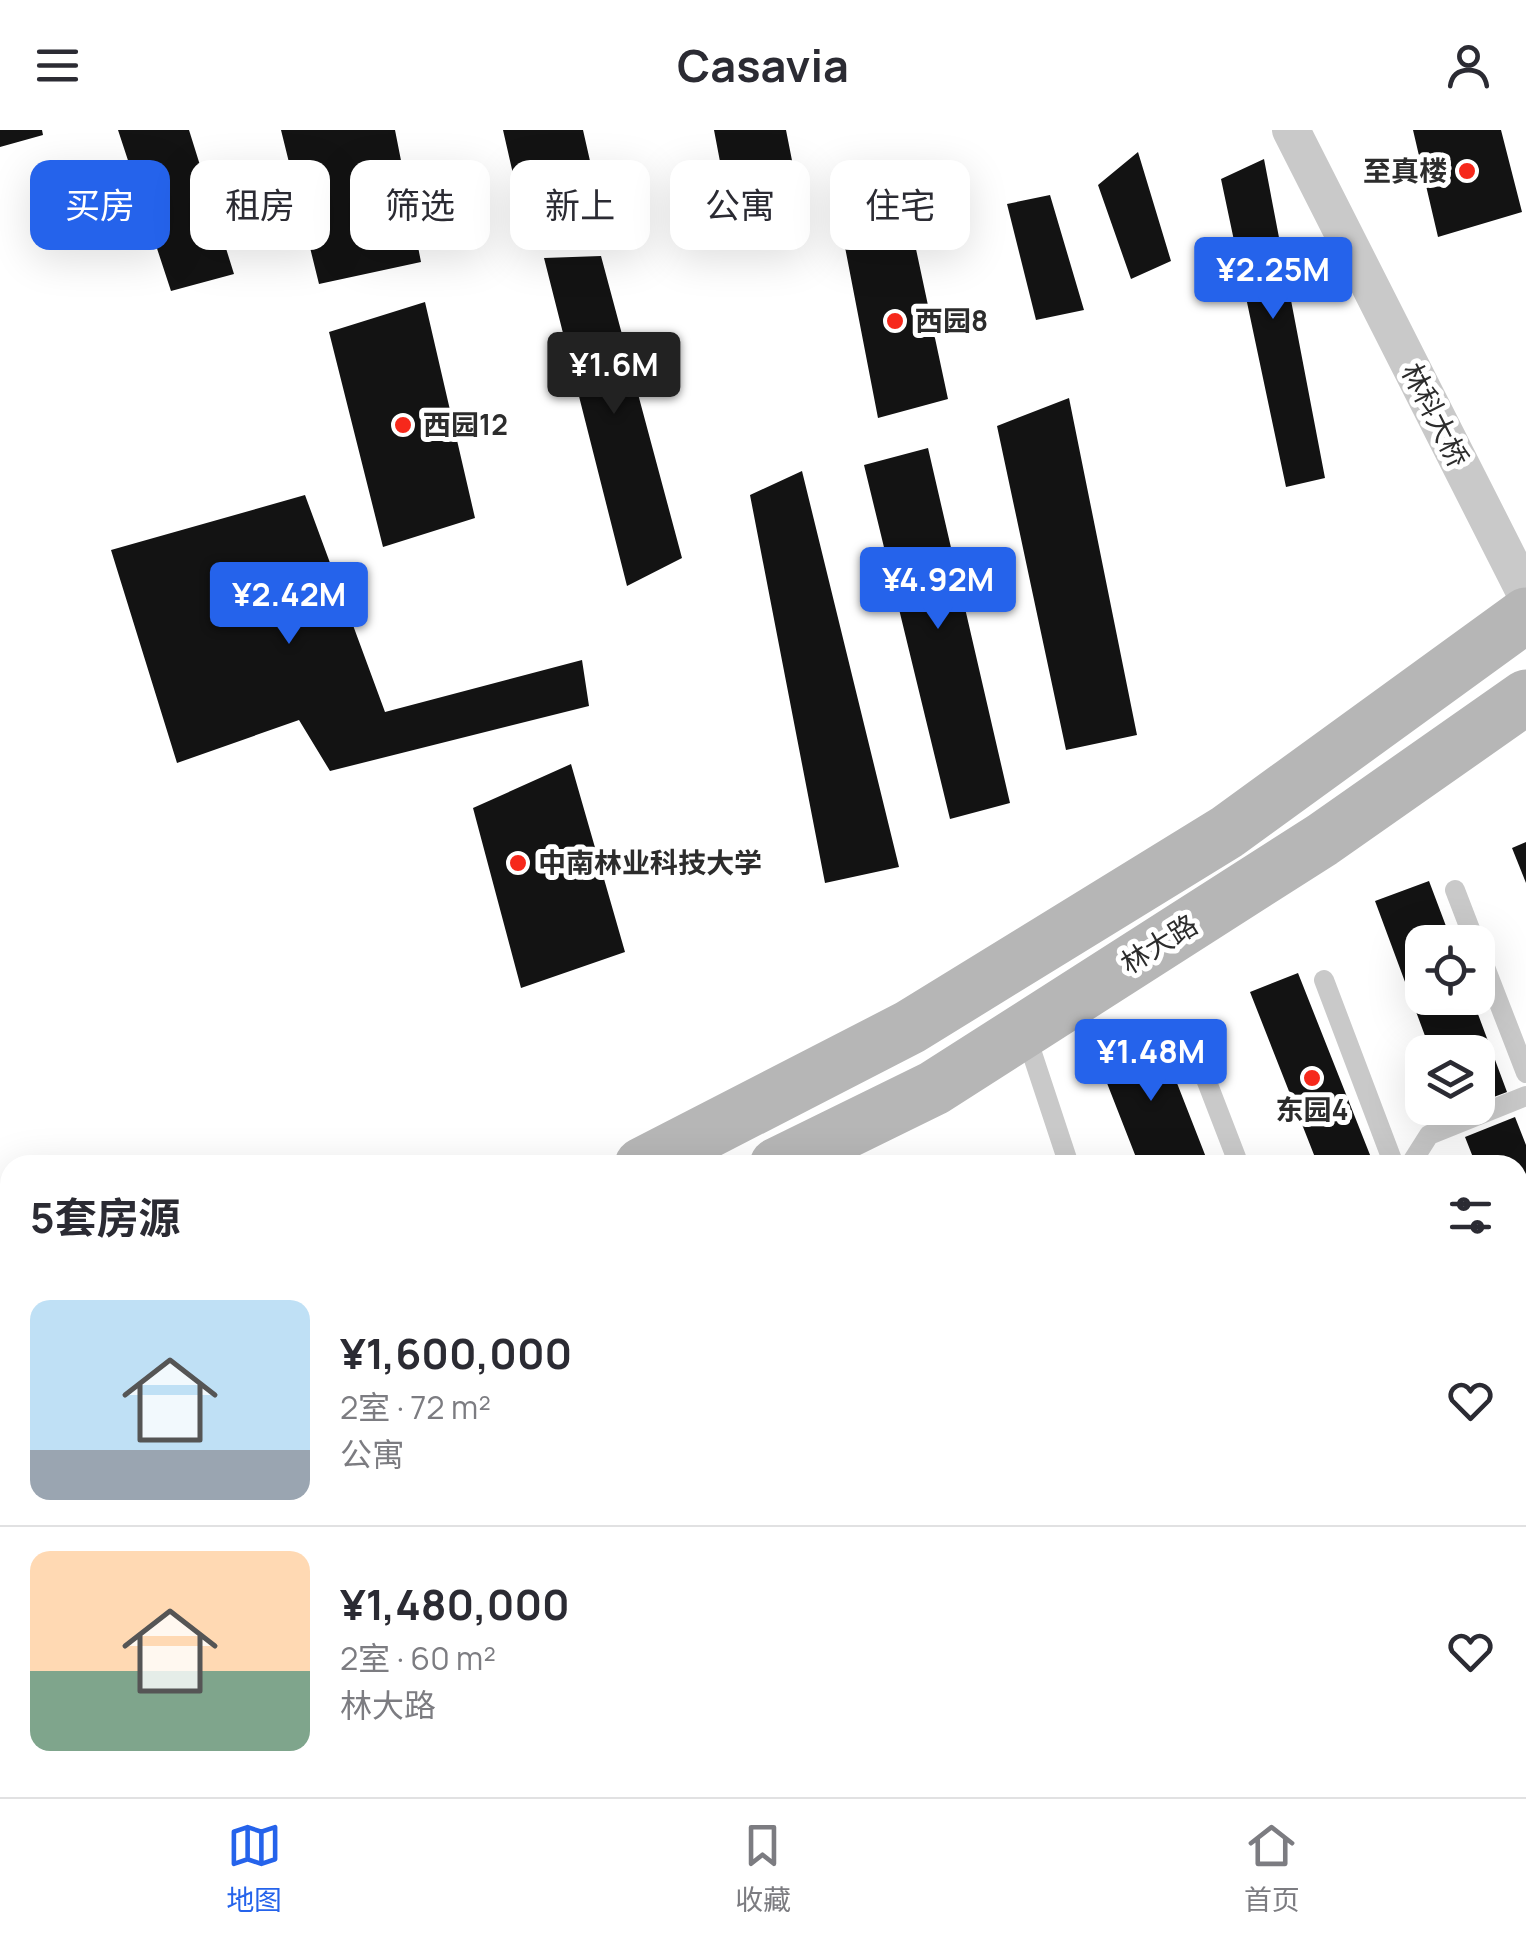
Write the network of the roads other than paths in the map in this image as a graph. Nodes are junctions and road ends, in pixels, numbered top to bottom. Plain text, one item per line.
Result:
1 (1291, 130) edge
2 (1526, 594) edge
3 (1526, 615) edge
4 (1526, 698) edge
5 (1455, 890) dead end
6 (1468, 925) edge
7 (1324, 980) dead end
8 (1495, 994) edge
9 (1024, 1030) junction
10 (1198, 1056) dead end
11 (1526, 1072) edge
12 (1526, 1096) edge
13 (661, 1155) edge
14 (797, 1155) edge
15 (1066, 1155) edge
16 (1236, 1155) edge
17 (1390, 1155) edge
18 (1416, 1155) edge

1 - 2 street, 林科大桥
3 - 13 main road
4 - 9 main road, 林大路
5 - 6 lane
7 - 17 lane
8 - 11 lane
9 - 14 main road, 林大路
9 - 15 lane
10 - 16 lane
12 - 18 lane

